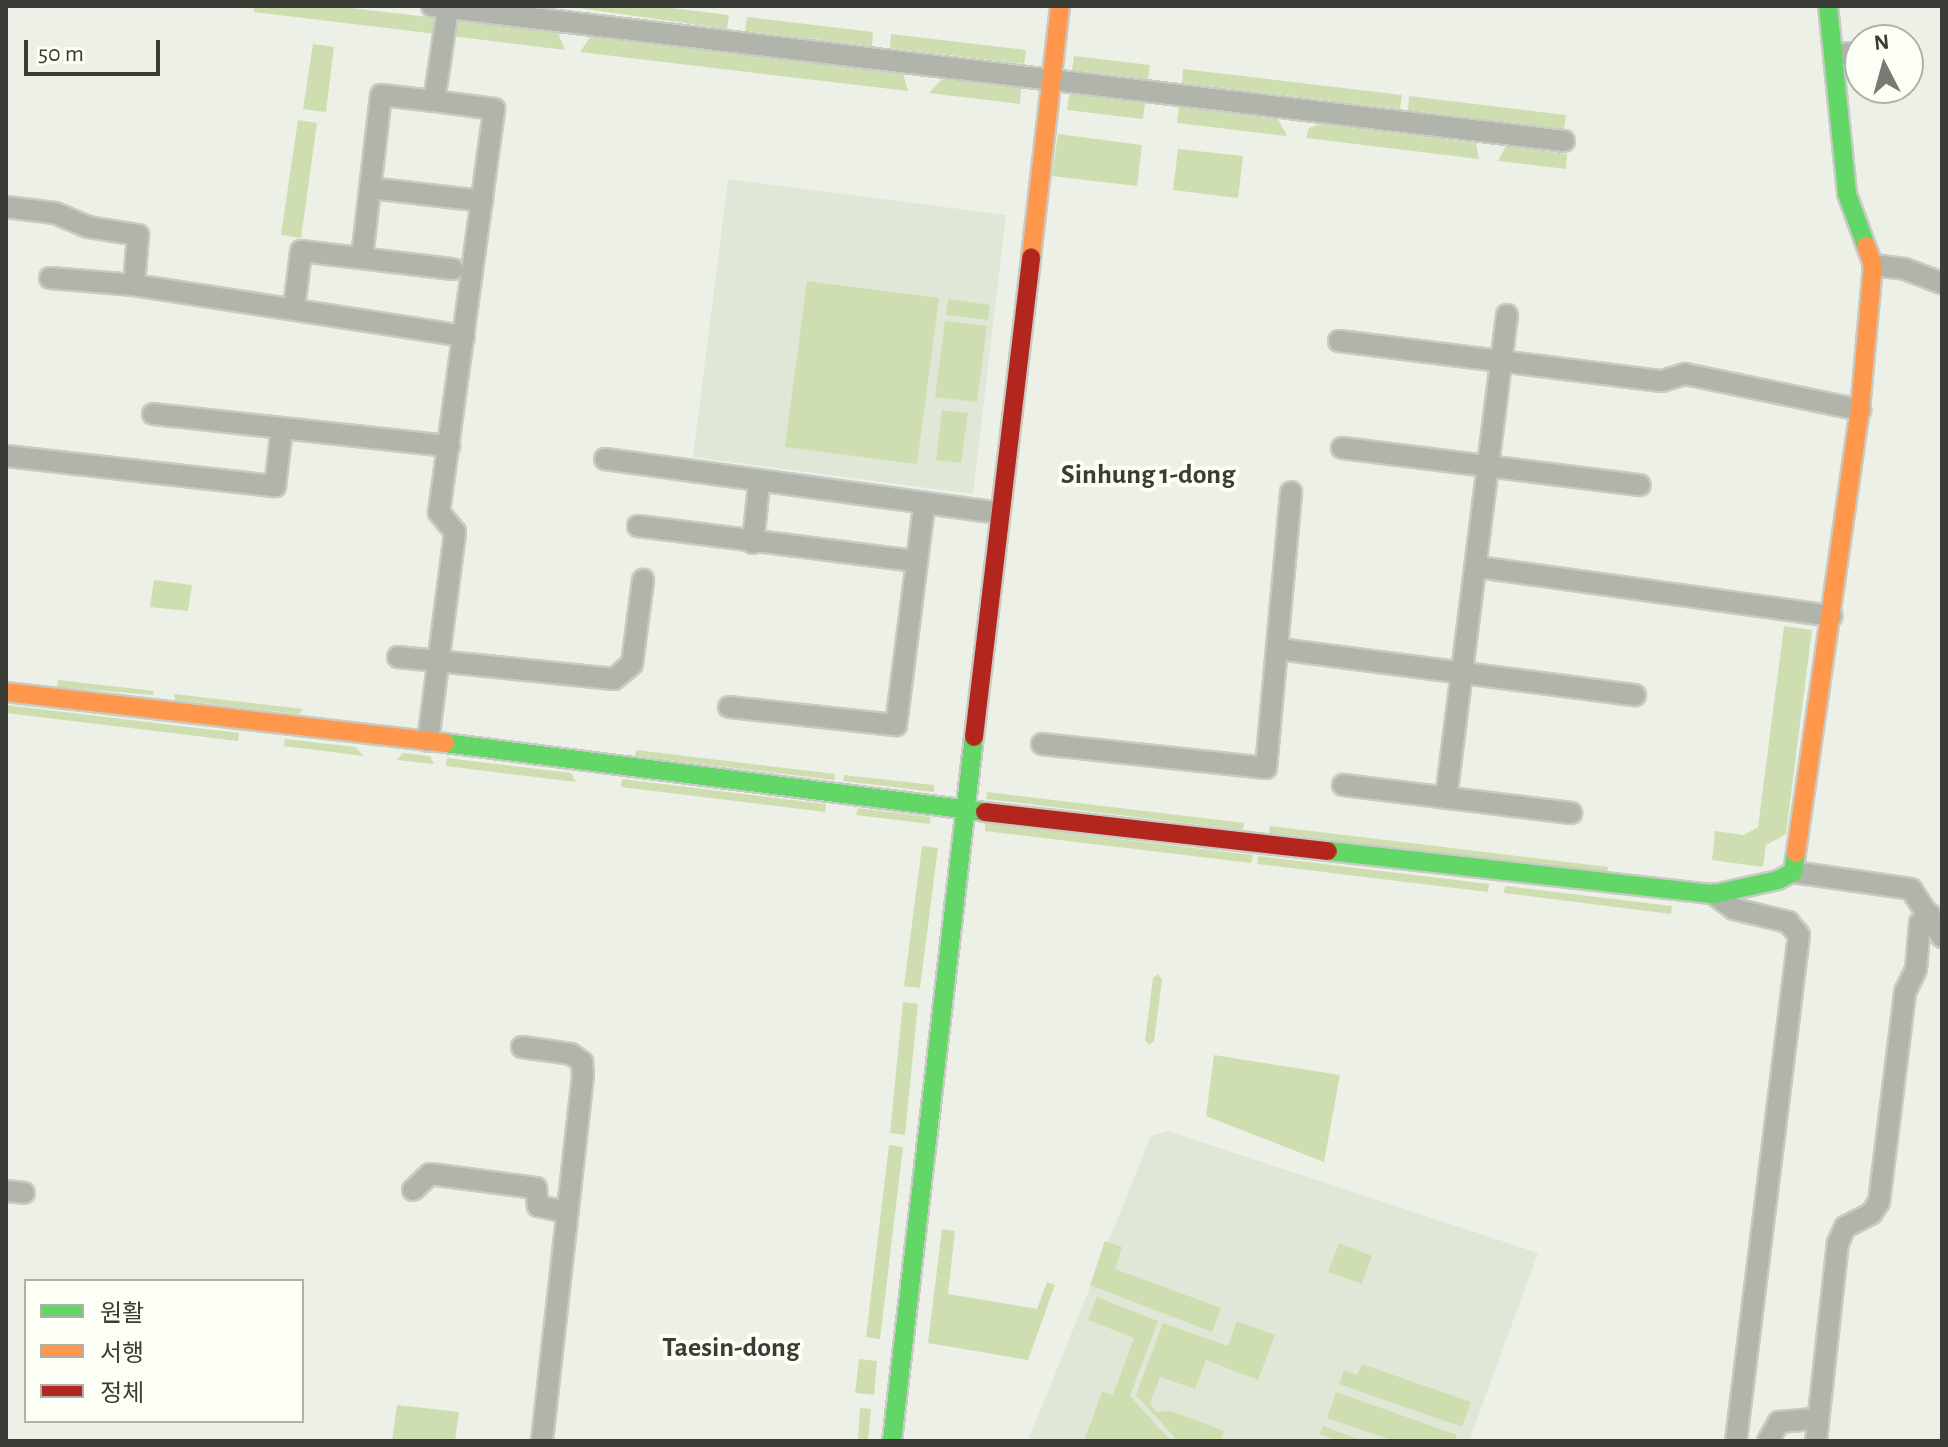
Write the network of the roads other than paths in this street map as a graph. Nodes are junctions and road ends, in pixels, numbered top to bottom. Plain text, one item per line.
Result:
1 (1060, 6) edge
2 (1828, 6) edge
3 (440, 7) edge
4 (1834, 54) junction
5 (1844, 54) edge
6 (1051, 80) junction
7 (434, 101) junction
8 (1564, 141) dead end
9 (370, 188) junction
10 (482, 201) junction
11 (6, 207) edge
12 (362, 257) junction
13 (1873, 265) junction
14 (453, 269) dead end
15 (50, 278) dead end
16 (1942, 283) edge
17 (134, 285) junction
18 (294, 308) junction
19 (1507, 315) dead end
20 (464, 336) junction
21 (1339, 341) dead end
22 (1501, 362) junction
23 (1860, 410) junction
24 (153, 414) dead end
25 (282, 428) junction
26 (449, 446) junction
27 (1342, 448) dead end
28 (6, 456) edge
29 (605, 459) dead end
30 (1488, 466) junction
31 (759, 484) junction
32 (1640, 485) dead end
33 (1291, 492) dead end
34 (924, 505) junction
35 (999, 513) junction
36 (638, 526) dead end
37 (753, 543) junction
38 (916, 561) junction
39 (1478, 567) junction
40 (643, 580) dead end
41 (1832, 616) junction
42 (1279, 649) junction
43 (398, 657) dead end
44 (439, 661) junction
45 (1464, 672) junction
46 (6, 692) edge
47 (1635, 695) dead end
48 (729, 707) dead end
49 (428, 741) junction
50 (1042, 744) dead end
51 (1343, 785) dead end
52 (1446, 798) junction
53 (963, 810) junction
54 (1571, 813) dead end
55 (1793, 872) junction
56 (1714, 894) junction
57 (1930, 914) junction
58 (1942, 937) edge
59 (522, 1047) dead end
60 (413, 1190) dead end
61 (566, 1212) junction
62 (1816, 1419) junction
63 (542, 1441) edge
64 (892, 1441) edge
65 (1736, 1441) edge
66 (1768, 1441) edge
67 (1816, 1441) edge

1 - 6 street
2 - 4 street
3 - 6 street
3 - 7 street
4 - 5 street
4 - 13 street
6 - 8 street
6 - 35 street
7 - 9 street
7 - 10 street
9 - 10 street
9 - 12 street
10 - 20 street
11 - 17 street
12 - 14 street
12 - 18 street
13 - 16 street
13 - 23 street
15 - 17 street
17 - 18 street
18 - 20 street
19 - 22 street
20 - 26 street
21 - 22 street
22 - 23 street
22 - 30 street
23 - 41 street
24 - 25 street
25 - 26 street
25 - 28 street
26 - 44 street
27 - 30 street
29 - 31 street
30 - 32 street
30 - 39 street
31 - 34 street
31 - 37 street
33 - 42 street
34 - 35 street
34 - 38 street
35 - 53 street
36 - 37 street
37 - 38 street
38 - 48 street
39 - 41 street
39 - 45 street
40 - 44 street
41 - 55 street
42 - 45 street
42 - 50 street
43 - 44 street
44 - 49 street
45 - 47 street
45 - 52 street
46 - 49 street
49 - 53 street
51 - 52 street
52 - 54 street
53 - 56 street
53 - 64 street
55 - 56 street
55 - 57 street
56 - 65 street
57 - 58 street
57 - 62 street
59 - 61 street
60 - 61 street
61 - 63 street
62 - 66 street
62 - 67 street

